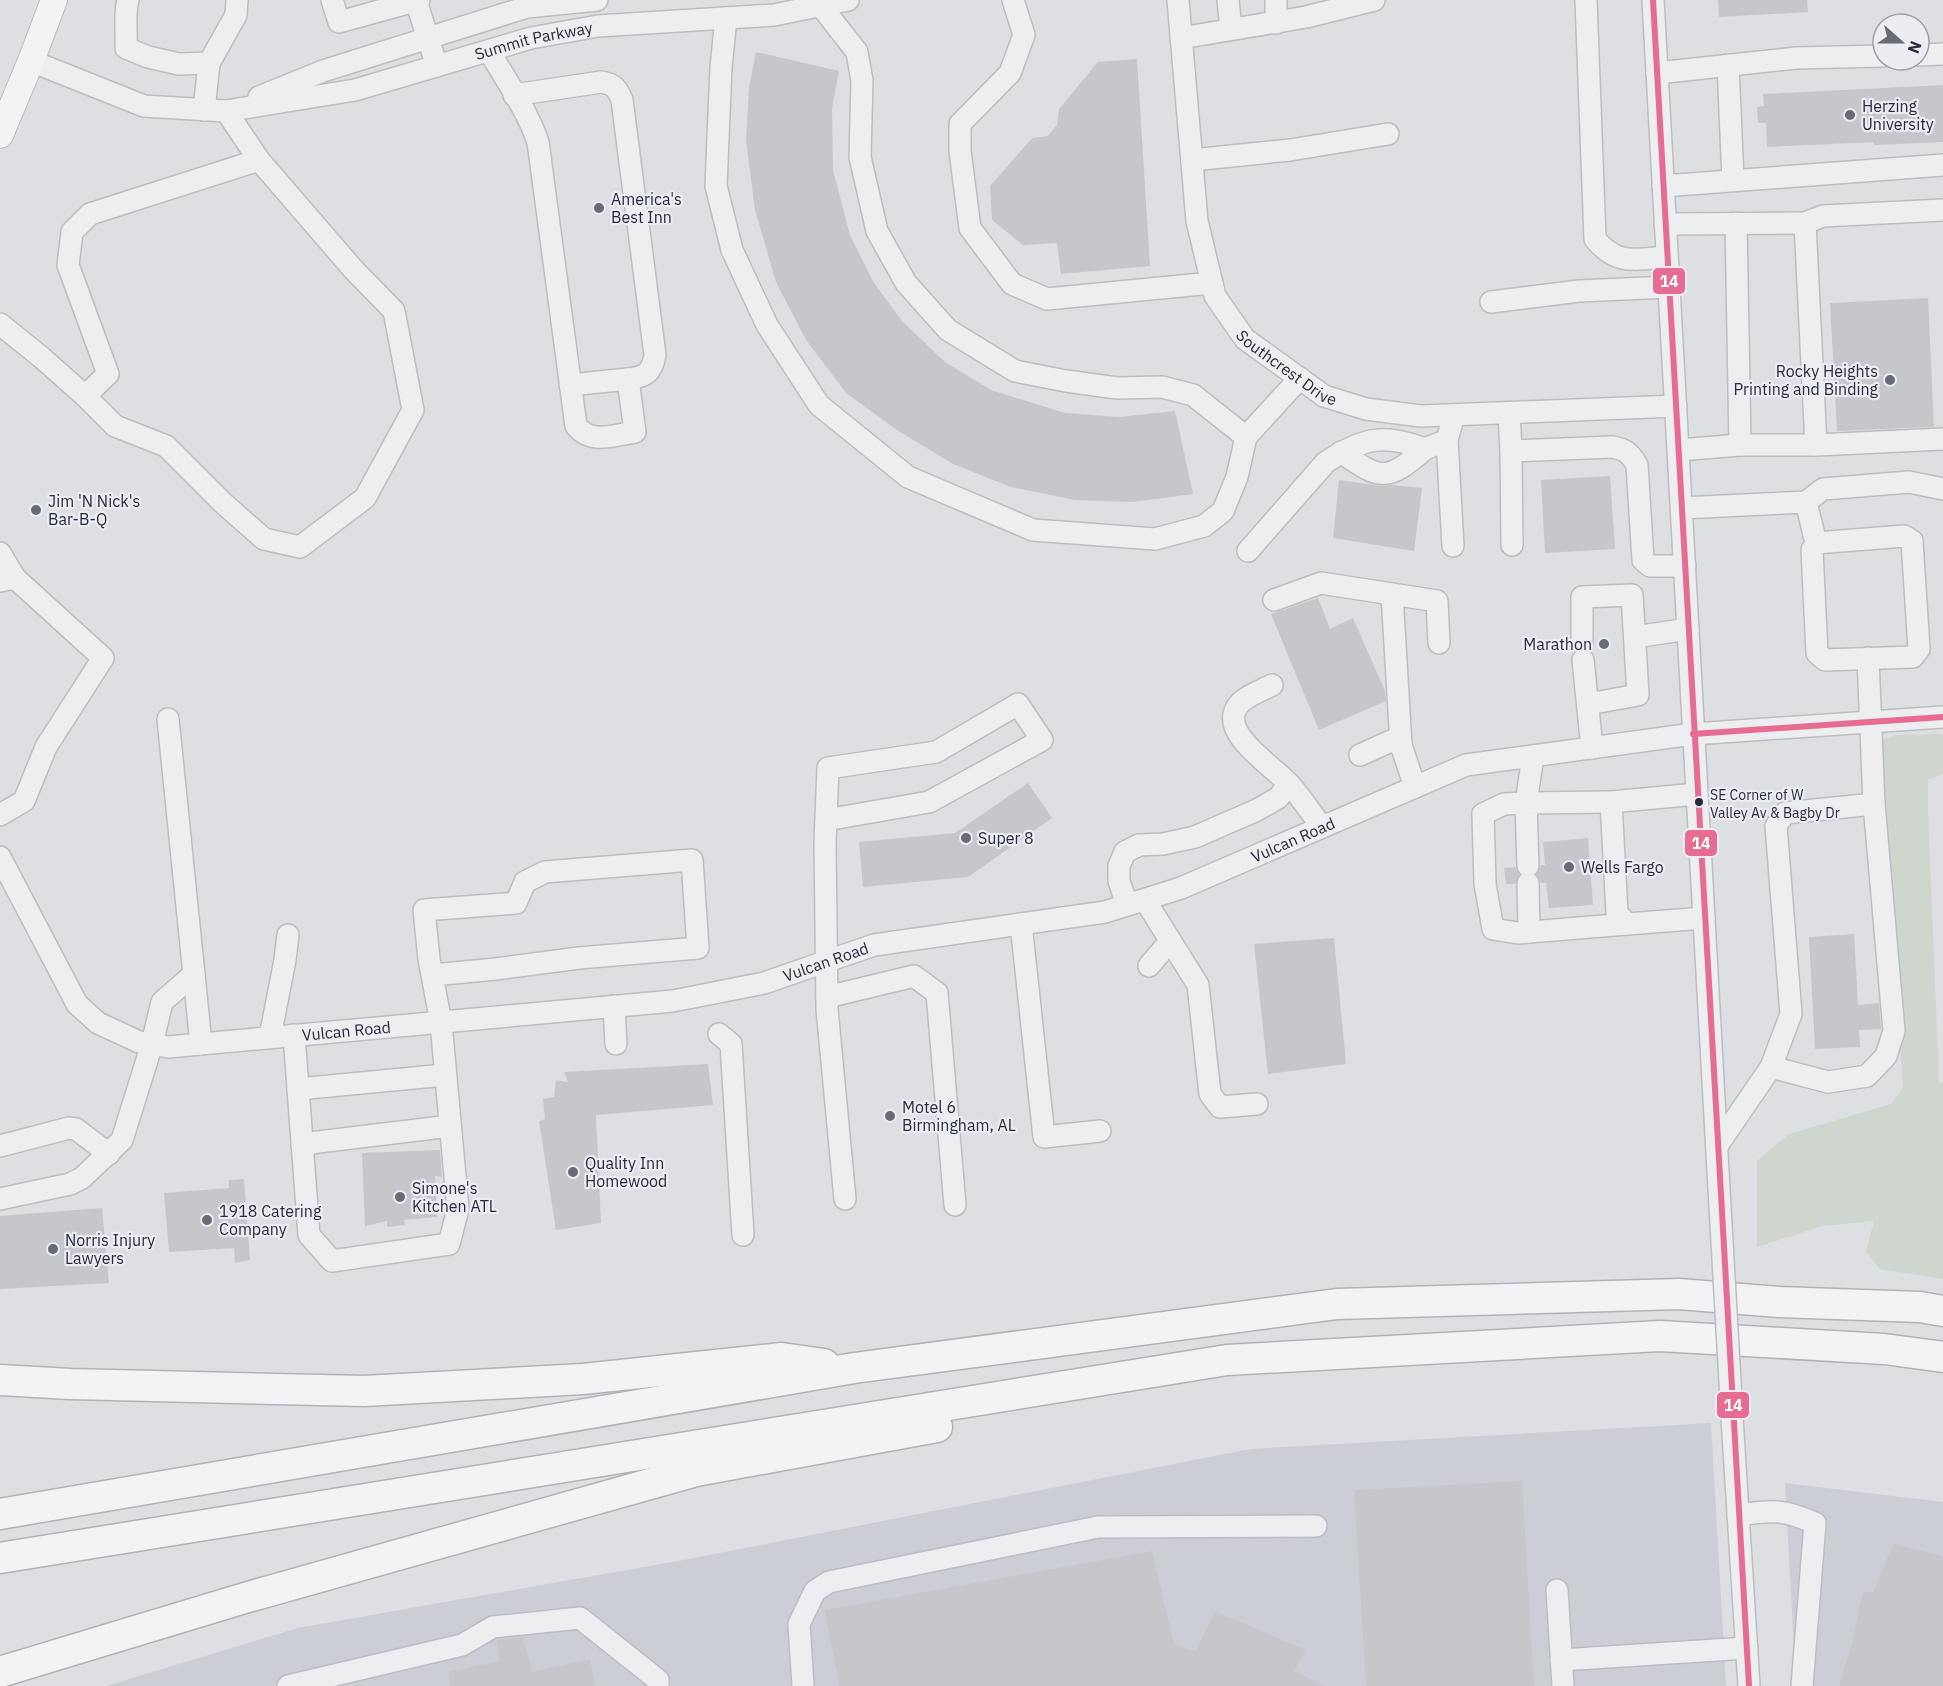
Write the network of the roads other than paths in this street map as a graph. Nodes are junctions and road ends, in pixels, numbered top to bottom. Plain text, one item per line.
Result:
1 (54, 0) edge
2 (128, 0) edge
3 (237, 0) edge
4 (332, 0) edge
5 (597, 0) edge
6 (848, 0) edge
7 (1013, 0) edge
8 (1178, 0) edge
9 (1228, 0) edge
10 (1276, 0) edge
11 (1374, 0) edge
12 (1586, 0) edge
13 (1653, 0) edge
14 (407, 2) edge
15 (821, 6) junction
16 (726, 18) junction
17 (1276, 22) junction
18 (1232, 29) junction
19 (428, 38) junction
20 (1181, 39) junction
21 (489, 51) junction
22 (1871, 56) edge
23 (31, 61) junction
24 (208, 63) junction
25 (1728, 65) junction
26 (437, 66) junction
27 (1657, 73) junction
28 (514, 95) junction
29 (204, 110) junction
30 (226, 111) junction
31 (1388, 134) dead end
32 (0, 135) edge
33 (259, 160) junction
34 (1192, 160) junction
35 (1943, 165) edge
36 (1733, 180) junction
37 (1663, 186) junction
38 (1943, 210) edge
39 (1805, 222) junction
40 (1736, 223) junction
41 (1665, 224) junction
42 (1667, 257) junction
43 (1212, 283) junction
44 (1669, 287) junction
45 (1491, 302) dead end
46 (0, 324) edge
47 (1300, 378) junction
48 (628, 380) junction
49 (570, 386) junction
50 (85, 396) junction
51 (1676, 406) junction
52 (1509, 413) junction
53 (1454, 415) junction
54 (1246, 437) junction
55 (1943, 439) edge
56 (1447, 440) junction
57 (1740, 445) junction
58 (1815, 445) junction
59 (1425, 449) junction
60 (1678, 450) junction
61 (1511, 451) junction
62 (1341, 453) junction
63 (1943, 489) edge
64 (1806, 502) junction
65 (1682, 508) junction
66 (1816, 543) junction
67 (1512, 545) dead end
68 (1453, 546) dead end
69 (1248, 551) dead end
70 (0, 553) edge
71 (1685, 566) junction
72 (8, 580) edge
73 (1392, 594) junction
74 (1274, 600) dead end
75 (1688, 629) junction
76 (1635, 637) junction
77 (1439, 643) dead end
78 (1868, 658) junction
79 (1272, 684) dead end
80 (1588, 704) junction
81 (1943, 717) edge
82 (168, 719) dead end
83 (1871, 722) junction
84 (1693, 734) junction
85 (1401, 746) junction
86 (1592, 748) junction
87 (1360, 755) dead end
88 (1533, 756) junction
89 (1289, 784) junction
90 (1415, 787) junction
91 (1696, 794) junction
92 (1611, 802) junction
93 (1526, 803) junction
94 (1874, 804) junction
95 (0, 815) edge
96 (826, 820) junction
97 (1322, 827) junction
98 (0, 857) edge
99 (7, 880) edge
100 (1136, 903) junction
101 (1704, 918) junction
102 (1021, 924) junction
103 (1627, 924) junction
104 (1529, 932) junction
105 (288, 935) dead end
106 (1170, 941) junction
107 (827, 961) junction
108 (1149, 966) dead end
109 (194, 974) junction
110 (433, 975) junction
111 (827, 997) junction
112 (614, 1006) junction
113 (441, 1023) junction
114 (719, 1034) dead end
115 (294, 1035) junction
116 (270, 1037) junction
117 (152, 1044) junction
118 (201, 1044) junction
119 (616, 1044) dead end
120 (1770, 1067) junction
121 (446, 1076) junction
122 (298, 1089) junction
123 (1257, 1104) dead end
124 (450, 1126) junction
125 (1100, 1131) dead end
126 (302, 1144) junction
127 (0, 1146) edge
128 (1717, 1146) junction
129 (109, 1154) junction
130 (0, 1199) edge
131 (845, 1199) dead end
132 (955, 1205) dead end
133 (743, 1234) dead end
134 (1943, 1311) edge
135 (1943, 1357) edge
136 (1227, 1360) junction
137 (854, 1368) junction
138 (0, 1380) edge
139 (0, 1514) edge
140 (1738, 1515) junction
141 (1316, 1526) dead end
142 (0, 1558) edge
143 (1557, 1590) dead end
144 (1747, 1648) junction
145 (1561, 1660) junction
146 (0, 1672) edge
147 (288, 1686) edge
148 (658, 1686) edge
149 (803, 1686) edge
150 (1563, 1686) edge
151 (1749, 1686) edge
152 (1802, 1686) edge

1 - 23 main road
2 - 24 street
3 - 24 street
4 - 14 street
5 - 19 street, Summit Parkway
6 - 15 street, Summit Parkway
7 - 43 street
8 - 20 street, Southcrest Drive
9 - 18 street
10 - 17 street
11 - 17 street
12 - 42 street
13 - 27 street
14 - 19 street
15 - 16 street, Summit Parkway
15 - 54 street
16 - 21 street, Summit Parkway
16 - 54 street
17 - 18 street
18 - 20 street
19 - 26 street
19 - 30 street, Summit Parkway
20 - 34 street, Southcrest Drive
21 - 26 street, Summit Parkway
21 - 28 street
22 - 25 street
23 - 29 street, Summit Parkway
23 - 32 main road
24 - 29 street
25 - 27 street
25 - 36 street
26 - 30 street, Summit Parkway
27 - 37 street
28 - 48 street
28 - 49 street
29 - 30 street, Summit Parkway
30 - 33 street
31 - 34 street
33 - 50 street
33 - 50 street
34 - 43 street, Southcrest Drive
35 - 36 street
36 - 37 street
37 - 41 street
38 - 39 street
39 - 40 street
39 - 58 street
40 - 41 street
40 - 57 street
41 - 42 street
42 - 44 street
43 - 47 street, Southcrest Drive
44 - 45 street
44 - 51 street
46 - 50 street
47 - 53 street, Southcrest Drive
47 - 54 street
48 - 49 street
48 - 49 street
51 - 52 street, Southcrest Drive
51 - 60 street
52 - 53 street, Southcrest Drive
52 - 61 street
53 - 56 street
55 - 58 street
56 - 59 street
56 - 68 street
57 - 58 street
57 - 60 street
59 - 62 street
59 - 62 street
60 - 65 street
61 - 67 street
61 - 71 street
62 - 69 street
63 - 64 street
64 - 65 street
64 - 66 street
65 - 71 street
66 - 78 street
66 - 78 street
70 - 72 street
71 - 75 street
72 - 95 street
73 - 74 street
73 - 77 street
73 - 85 street
75 - 76 street
75 - 84 street
76 - 80 street
76 - 80 street
78 - 83 street
79 - 89 street
80 - 86 street
81 - 83 street, Vulcan Road
82 - 109 street
83 - 84 street, Vulcan Road
83 - 94 street
84 - 86 street, Vulcan Road
84 - 91 street
85 - 87 street
85 - 90 street
86 - 88 street, Vulcan Road
88 - 90 street, Vulcan Road
88 - 93 street
89 - 97 street
89 - 100 street
90 - 97 street, Vulcan Road
91 - 92 street
91 - 101 street
92 - 93 street
92 - 103 street
93 - 104 street
93 - 104 street
94 - 120 street
94 - 120 street
96 - 96 street
96 - 107 street
97 - 100 street, Vulcan Road
98 - 99 street, Vulcan Road
99 - 117 street, Vulcan Road
100 - 102 street, Vulcan Road
100 - 106 street
101 - 103 street
101 - 128 street
102 - 107 street, Vulcan Road
102 - 125 street
103 - 104 street
105 - 116 street
106 - 108 street
106 - 123 street
107 - 111 street
107 - 112 street, Vulcan Road
109 - 117 street
109 - 118 street
110 - 110 street
110 - 113 street
111 - 131 street
111 - 132 street
112 - 113 street, Vulcan Road
112 - 119 street
113 - 115 street, Vulcan Road
113 - 121 street
114 - 133 street
115 - 116 street, Vulcan Road
115 - 122 street
116 - 118 street, Vulcan Road
117 - 118 street, Vulcan Road
117 - 129 street
120 - 128 street
121 - 122 street
121 - 124 street
122 - 126 street
124 - 126 street
124 - 126 street
127 - 129 street
128 - 140 street, bridge
129 - 130 street
134 - 137 highway
135 - 136 highway
136 - 142 highway
136 - 146 highway
137 - 138 highway
137 - 139 highway
140 - 144 street
140 - 152 street
141 - 149 street
143 - 145 street
144 - 145 street
144 - 151 street
145 - 150 street
147 - 148 street

